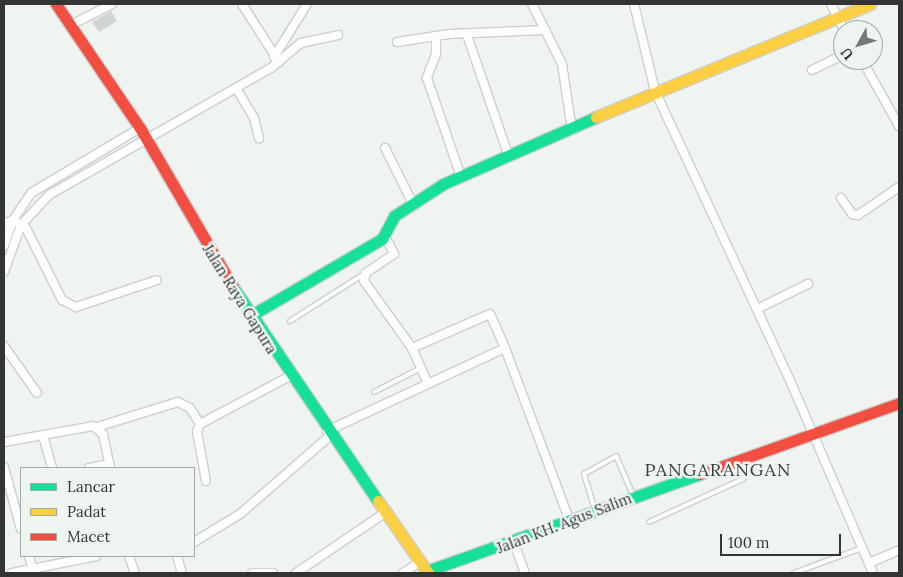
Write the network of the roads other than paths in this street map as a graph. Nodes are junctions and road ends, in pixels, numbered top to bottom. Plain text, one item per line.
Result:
1 (56, 4) edge
2 (112, 4) edge
3 (242, 4) edge
4 (307, 4) edge
5 (532, 4) edge
6 (634, 4) edge
7 (831, 4) edge
8 (870, 4) edge
9 (838, 18) junction
10 (69, 22) junction
11 (546, 30) junction
12 (338, 35) dead end
13 (466, 35) junction
14 (436, 36) junction
15 (398, 42) dead end
16 (277, 60) junction
17 (833, 60) edge
18 (812, 70) dead end
19 (868, 70) edge
20 (236, 88) junction
21 (655, 91) junction
22 (899, 126) edge
23 (572, 130) junction
24 (142, 133) junction
25 (259, 138) dead end
26 (385, 148) dead end
27 (509, 157) junction
28 (461, 177) junction
29 (899, 187) edge
30 (841, 198) dead end
31 (412, 202) junction
32 (17, 222) junction
33 (4, 224) edge
34 (385, 236) junction
35 (4, 246) edge
36 (4, 272) edge
37 (366, 273) junction
38 (157, 280) dead end
39 (808, 284) dead end
40 (757, 309) junction
41 (250, 316) junction
42 (290, 321) dead end
43 (4, 346) edge
44 (412, 348) junction
45 (505, 348) junction
46 (421, 368) junction
47 (290, 376) junction
48 (428, 384) junction
49 (374, 392) dead end
50 (37, 393) dead end
51 (899, 404) edge
52 (200, 424) junction
53 (97, 427) junction
54 (329, 433) junction
55 (812, 434) junction
56 (43, 436) junction
57 (4, 442) edge
58 (742, 459) junction
59 (110, 466) edge
60 (4, 467) edge
61 (52, 467) edge
62 (206, 481) dead end
63 (634, 497) junction
64 (595, 510) junction
65 (386, 512) junction
66 (569, 519) junction
67 (649, 522) dead end
68 (20, 523) edge
69 (195, 541) edge
70 (514, 543) junction
71 (862, 548) junction
72 (899, 550) edge
73 (29, 557) edge
74 (92, 557) edge
75 (129, 557) edge
76 (177, 557) edge
77 (869, 562) junction
78 (425, 569) edge
79 (34, 572) edge
80 (12, 573) edge
81 (135, 573) edge
82 (182, 573) edge
83 (252, 573) edge
84 (273, 573) edge
85 (296, 573) edge
86 (403, 573) edge
87 (525, 573) edge
88 (794, 573) edge
89 (873, 573) edge

1 - 10 main road, Jalan Raya Gapura
2 - 10 street
3 - 16 street
4 - 16 street
5 - 11 street
6 - 21 street
7 - 9 street
8 - 9 main road
9 - 21 main road
10 - 24 main road, Jalan Raya Gapura
11 - 13 street
11 - 23 street
12 - 16 street
13 - 14 street
13 - 27 street
14 - 15 street
14 - 28 street
16 - 20 street
17 - 18 street
19 - 22 street
20 - 24 street
20 - 25 street
21 - 23 main road
21 - 40 street
23 - 27 main road
24 - 32 street
24 - 32 street
24 - 41 main road, Jalan Raya Gapura
26 - 31 street
27 - 28 main road
28 - 31 main road
29 - 30 street
31 - 34 main road
32 - 33 street
32 - 35 street
32 - 36 street
32 - 38 street
34 - 37 street
34 - 41 main road
37 - 42 lane
37 - 44 street
39 - 40 street
40 - 55 street
41 - 47 main road, Jalan Raya Gapura
43 - 50 street
44 - 45 street
44 - 46 street
45 - 48 street
45 - 66 street
46 - 48 street
46 - 49 lane
47 - 52 street
47 - 54 main road, Jalan Raya Gapura
48 - 54 street
51 - 55 main road, Jalan KH. Agus Salim
52 - 53 street
52 - 62 street
53 - 56 street
53 - 59 street
54 - 65 main road, Jalan Raya Gapura
54 - 69 street
55 - 58 main road, Jalan KH. Agus Salim
55 - 71 street
56 - 57 street
56 - 61 street
58 - 63 main road, Jalan KH. Agus Salim
58 - 67 lane
60 - 68 street
63 - 64 main road, Jalan KH. Agus Salim
63 - 64 lane
64 - 66 main road, Jalan KH. Agus Salim
65 - 78 main road, Jalan Raya Gapura
65 - 85 street
66 - 70 main road, Jalan KH. Agus Salim
70 - 78 main road, Jalan KH. Agus Salim
70 - 87 street
71 - 77 street
71 - 88 lane
72 - 77 street
73 - 79 street
74 - 79 street
75 - 81 street
76 - 82 street
77 - 89 street
78 - 86 street
79 - 80 street
83 - 84 street

